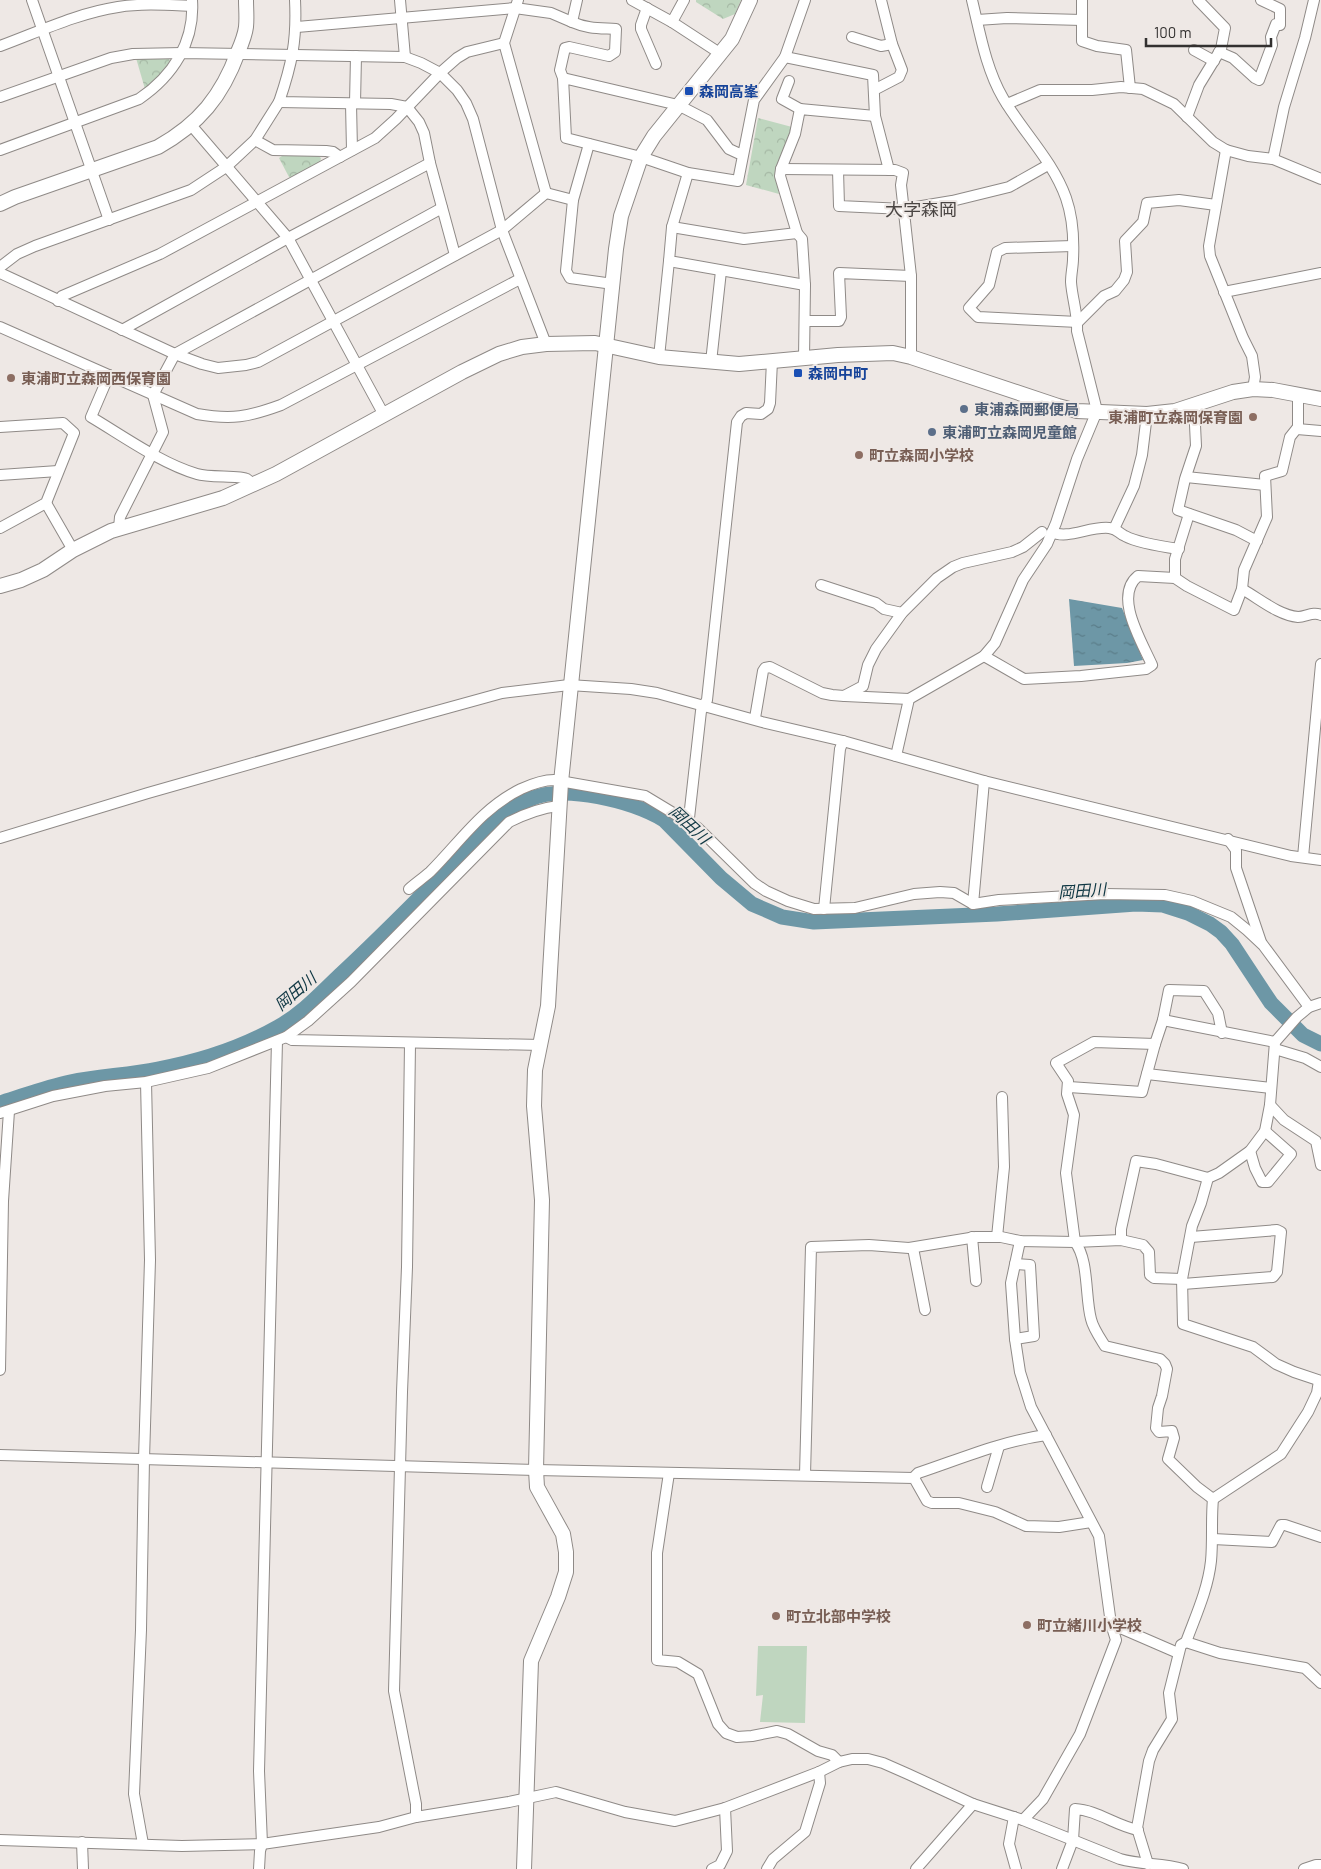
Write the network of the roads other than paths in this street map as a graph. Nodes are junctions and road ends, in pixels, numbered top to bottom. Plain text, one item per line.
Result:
1 (32, 0) edge
2 (246, 0) edge
3 (295, 0) edge
4 (400, 0) edge
5 (577, 0) edge
6 (632, 0) edge
7 (684, 0) edge
8 (750, 0) edge
9 (804, 0) edge
10 (881, 0) edge
11 (972, 0) edge
12 (1082, 0) edge
13 (1198, 0) edge
14 (1261, 0) edge
15 (1314, 0) edge
16 (192, 3) edge
17 (517, 4) edge
18 (647, 8) junction
19 (402, 18) junction
20 (977, 20) junction
21 (1082, 20) junction
22 (572, 22) junction
23 (672, 22) junction
24 (297, 27) junction
25 (42, 30) junction
26 (852, 37) dead end
27 (504, 44) junction
28 (892, 44) junction
29 (0, 46) edge
30 (1194, 50) dead end
31 (182, 53) junction
32 (237, 54) junction
33 (293, 54) junction
34 (721, 54) junction
35 (356, 56) junction
36 (405, 57) junction
37 (785, 57) junction
38 (1216, 57) junction
39 (656, 64) dead end
40 (440, 73) junction
41 (58, 76) junction
42 (563, 78) junction
43 (789, 82) dead end
44 (1130, 88) junction
45 (874, 90) junction
46 (0, 97) edge
47 (278, 102) junction
48 (353, 104) junction
49 (1007, 104) junction
50 (678, 105) junction
51 (407, 107) junction
52 (800, 109) junction
53 (875, 116) junction
54 (1187, 117) junction
55 (75, 122) junction
56 (192, 125) junction
57 (255, 140) junction
58 (590, 144) junction
59 (0, 150) edge
60 (352, 150) junction
61 (1226, 150) junction
62 (742, 155) junction
63 (340, 157) junction
64 (641, 157) junction
65 (1273, 159) junction
66 (430, 162) junction
67 (1048, 165) junction
68 (226, 167) junction
69 (781, 169) junction
70 (91, 170) junction
71 (838, 170) junction
72 (889, 170) junction
73 (688, 172) junction
74 (1321, 180) edge
75 (546, 193) junction
76 (573, 200) junction
77 (256, 201) junction
78 (0, 204) edge
79 (1216, 205) junction
80 (442, 208) junction
81 (904, 209) junction
82 (109, 220) junction
83 (672, 227) junction
84 (502, 230) junction
85 (797, 233) junction
86 (288, 238) junction
87 (1073, 246) junction
88 (455, 255) junction
89 (668, 260) junction
90 (0, 267) edge
91 (720, 270) junction
92 (0, 273) edge
93 (1321, 273) edge
94 (912, 276) junction
95 (311, 279) junction
96 (520, 279) junction
97 (613, 284) junction
98 (805, 285) junction
99 (1224, 292) junction
100 (58, 301) junction
101 (333, 321) junction
102 (805, 321) junction
103 (1078, 322) junction
104 (0, 327) edge
105 (122, 330) junction
106 (546, 344) junction
107 (606, 344) junction
108 (175, 354) junction
109 (659, 357) junction
110 (910, 357) junction
111 (804, 358) junction
112 (772, 361) junction
113 (710, 362) junction
114 (358, 364) junction
115 (109, 375) junction
116 (1253, 389) junction
117 (154, 395) junction
118 (1298, 395) junction
119 (1321, 399) edge
120 (1194, 404) junction
121 (1097, 411) junction
122 (1147, 414) junction
123 (384, 415) junction
124 (0, 427) edge
125 (1297, 430) junction
126 (1321, 431) edge
127 (152, 454) junction
128 (58, 471) junction
129 (0, 475) edge
130 (1186, 477) junction
131 (252, 485) junction
132 (1266, 485) junction
133 (46, 503) junction
134 (1189, 514) junction
135 (0, 528) edge
136 (119, 528) junction
137 (1114, 529) junction
138 (1047, 532) junction
139 (1257, 540) junction
140 (1179, 549) junction
141 (74, 550) junction
142 (1175, 578) junction
143 (821, 585) dead end
144 (0, 586) edge
145 (1242, 589) junction
146 (902, 613) junction
147 (1321, 615) edge
148 (984, 656) junction
149 (1321, 664) edge
150 (570, 685) junction
151 (844, 696) junction
152 (909, 699) junction
153 (704, 706) junction
154 (755, 718) junction
155 (843, 741) junction
156 (896, 756) junction
157 (984, 781) junction
158 (560, 782) junction
159 (558, 806) junction
160 (687, 822) junction
161 (0, 838) edge
162 (1228, 839) junction
163 (1303, 857) junction
164 (1321, 860) edge
165 (409, 889) dead end
166 (973, 904) junction
167 (824, 909) junction
168 (1263, 945) junction
169 (1321, 1003) edge
170 (1309, 1007) junction
171 (1163, 1020) junction
172 (1222, 1033) junction
173 (281, 1039) junction
174 (1277, 1042) junction
175 (410, 1044) junction
176 (1155, 1044) junction
177 (541, 1046) junction
178 (1321, 1067) edge
179 (1147, 1074) junction
180 (146, 1082) junction
181 (1069, 1087) junction
182 (1271, 1088) junction
183 (1002, 1097) dead end
184 (1270, 1105) junction
185 (4, 1112) edge
186 (1265, 1131) junction
187 (1250, 1151) junction
188 (1321, 1165) edge
189 (1208, 1178) junction
190 (997, 1236) junction
191 (972, 1237) junction
192 (1191, 1237) junction
193 (1121, 1240) junction
194 (1020, 1241) junction
195 (1074, 1242) junction
196 (913, 1248) junction
197 (1015, 1264) junction
198 (976, 1281) dead end
199 (1182, 1281) junction
200 (925, 1310) dead end
201 (1015, 1339) junction
202 (0, 1370) edge
203 (1320, 1381) edge
204 (1046, 1435) junction
205 (999, 1446) junction
206 (0, 1455) edge
207 (144, 1459) junction
208 (265, 1463) junction
209 (400, 1466) junction
210 (536, 1470) junction
211 (668, 1473) junction
212 (805, 1475) junction
213 (915, 1476) dead end
214 (986, 1487) dead end
215 (1213, 1499) junction
216 (1091, 1522) junction
217 (1321, 1537) edge
218 (1213, 1539) junction
219 (1111, 1624) junction
220 (1186, 1642) junction
221 (1178, 1653) junction
222 (1321, 1683) edge
223 (839, 1762) junction
224 (819, 1772) junction
225 (526, 1798) junction
226 (973, 1804) junction
227 (725, 1808) junction
228 (416, 1817) junction
229 (1018, 1818) junction
230 (1138, 1830) junction
231 (0, 1840) edge
232 (1073, 1840) junction
233 (82, 1842) junction
234 (143, 1844) junction
235 (262, 1844) junction
236 (1148, 1864) junction
237 (1321, 1865) edge
238 (1136, 1866) edge
239 (83, 1869) edge
240 (259, 1869) edge
241 (524, 1869) edge
242 (712, 1869) edge
243 (767, 1869) edge
244 (916, 1869) edge
245 (1016, 1869) edge
246 (1062, 1869) edge
247 (1183, 1869) edge
248 (1304, 1869) edge

1 - 25 street
2 - 32 street
3 - 24 street
4 - 19 street
5 - 22 street
6 - 18 street
7 - 23 street
8 - 34 street
9 - 37 street
10 - 28 street
11 - 20 street
12 - 21 street
13 - 38 street
14 - 38 street
15 - 65 street
16 - 25 street
16 - 31 street
17 - 19 street
17 - 22 street
17 - 27 street
18 - 23 street
18 - 39 street
19 - 24 street
19 - 36 street
20 - 21 street
20 - 49 street
21 - 44 street
22 - 42 street
23 - 34 street
24 - 33 street
25 - 29 street
25 - 41 street
26 - 28 street
27 - 40 street
27 - 75 street
28 - 45 street
30 - 38 street
31 - 32 street
31 - 41 street
31 - 55 street
32 - 33 street
32 - 56 street
33 - 35 street
33 - 47 street
34 - 50 street
35 - 36 street
35 - 48 street
36 - 40 street
37 - 45 street
37 - 62 street
38 - 54 street
40 - 51 street
40 - 84 street
41 - 46 street
41 - 55 street
42 - 50 street
42 - 58 street
43 - 52 street
44 - 49 street
44 - 54 street
45 - 53 street
47 - 48 street
47 - 57 street
48 - 51 street
48 - 60 street
49 - 67 street
50 - 62 street
50 - 64 street
51 - 60 street
51 - 66 street
52 - 53 street
52 - 69 street
53 - 72 street
54 - 61 street
55 - 59 street
55 - 70 street
56 - 68 street
56 - 70 street
57 - 63 street
57 - 68 street
58 - 64 street
58 - 76 street
60 - 63 street
61 - 65 street
61 - 79 street
62 - 73 street
63 - 77 street
64 - 73 street
64 - 97 street
65 - 74 street
66 - 80 street
66 - 86 street
67 - 81 street
67 - 87 street
68 - 77 street
68 - 82 street
69 - 71 street
69 - 85 street
70 - 78 street
70 - 82 street
71 - 72 street
71 - 81 street
72 - 81 street
73 - 83 street
75 - 76 street
75 - 84 street
76 - 97 street
77 - 86 street
77 - 100 street
79 - 99 street
79 - 103 street
80 - 88 street
80 - 95 street
81 - 94 street
82 - 90 street
83 - 85 street
83 - 89 street
84 - 88 street
84 - 96 street
85 - 98 street
86 - 95 street
86 - 105 street
87 - 103 street
87 - 103 street
88 - 101 street
89 - 91 street
89 - 109 street
91 - 98 street
91 - 113 street
92 - 100 street
93 - 99 street
94 - 102 street
94 - 110 street
95 - 101 street
95 - 108 street
96 - 106 street
96 - 114 street
97 - 107 street
98 - 102 street
99 - 116 street
100 - 105 street
101 - 108 street
101 - 114 street
102 - 111 street
103 - 121 street
104 - 115 street
105 - 108 street
106 - 107 street
106 - 123 street
107 - 109 street
107 - 150 street
108 - 117 street
109 - 113 street
110 - 111 street
110 - 121 street
111 - 112 street
112 - 113 street
112 - 153 street
114 - 117 street
114 - 123 street
115 - 117 street
115 - 127 street
116 - 118 street
116 - 120 street
117 - 127 street
118 - 119 street
118 - 125 street
120 - 122 street
120 - 130 street
121 - 122 street
121 - 138 street
122 - 137 street
123 - 131 street
124 - 128 street
125 - 126 street
125 - 132 street
127 - 131 street
127 - 136 street
128 - 129 street
128 - 133 street
130 - 132 street
130 - 134 street
131 - 136 street
132 - 139 street
133 - 135 street
133 - 141 street
134 - 139 street
134 - 140 street
136 - 141 street
137 - 138 street
137 - 140 street
138 - 146 street
138 - 148 street
139 - 145 street
140 - 142 street
141 - 144 street
142 - 145 street
142 - 148 street
143 - 146 street
145 - 147 street
146 - 151 street
148 - 152 street
149 - 163 street
150 - 153 street
150 - 158 street
150 - 161 street
151 - 152 street
151 - 154 street
152 - 156 street
153 - 154 street
153 - 160 street
154 - 155 street
155 - 156 street
155 - 167 street
156 - 157 street
157 - 162 street
157 - 166 street
158 - 159 street
158 - 160 street
158 - 165 street
159 - 173 street
159 - 177 street
160 - 167 street
162 - 163 street
162 - 168 street
163 - 164 street
166 - 167 street
166 - 168 street
168 - 170 street
169 - 170 street
170 - 174 street
171 - 172 street
171 - 172 street
171 - 176 street
172 - 174 street
173 - 175 street
173 - 180 street
173 - 208 street
174 - 178 street
174 - 182 street
175 - 177 street
175 - 209 street
176 - 179 street
176 - 181 street
177 - 210 street
179 - 181 street
179 - 182 street
180 - 185 street
180 - 207 street
181 - 195 street
182 - 184 street
183 - 190 street
184 - 186 street
184 - 188 street
185 - 202 street
186 - 187 street
186 - 187 street
187 - 189 street
189 - 192 street
189 - 193 street
190 - 191 street
190 - 194 street
191 - 196 street
191 - 198 street
192 - 199 street
192 - 199 street
193 - 195 street
193 - 199 street
194 - 195 street
194 - 197 street
195 - 215 street
196 - 200 street
196 - 212 street
197 - 201 street
197 - 201 street
199 - 203 street
201 - 204 street
203 - 215 street
204 - 205 street
204 - 216 street
205 - 213 street
205 - 214 street
206 - 207 street
207 - 208 street
207 - 234 street
208 - 209 street
208 - 235 street
209 - 210 street
209 - 228 street
210 - 211 street
210 - 225 street
211 - 212 street
211 - 223 street
212 - 216 street
215 - 218 street
216 - 219 street
217 - 218 street
218 - 220 street
219 - 221 street
219 - 229 street
220 - 221 street
220 - 222 street
221 - 230 street
223 - 224 street
223 - 226 street
224 - 227 street
224 - 243 street
225 - 227 street
225 - 228 street
225 - 241 street
226 - 229 street
226 - 244 street
227 - 242 street
228 - 235 street
229 - 232 street
229 - 245 street
230 - 232 street
230 - 236 street
231 - 233 street
232 - 238 street
232 - 246 street
233 - 234 street
233 - 239 street
234 - 235 street
235 - 240 street
236 - 238 street
236 - 247 street
237 - 248 street

